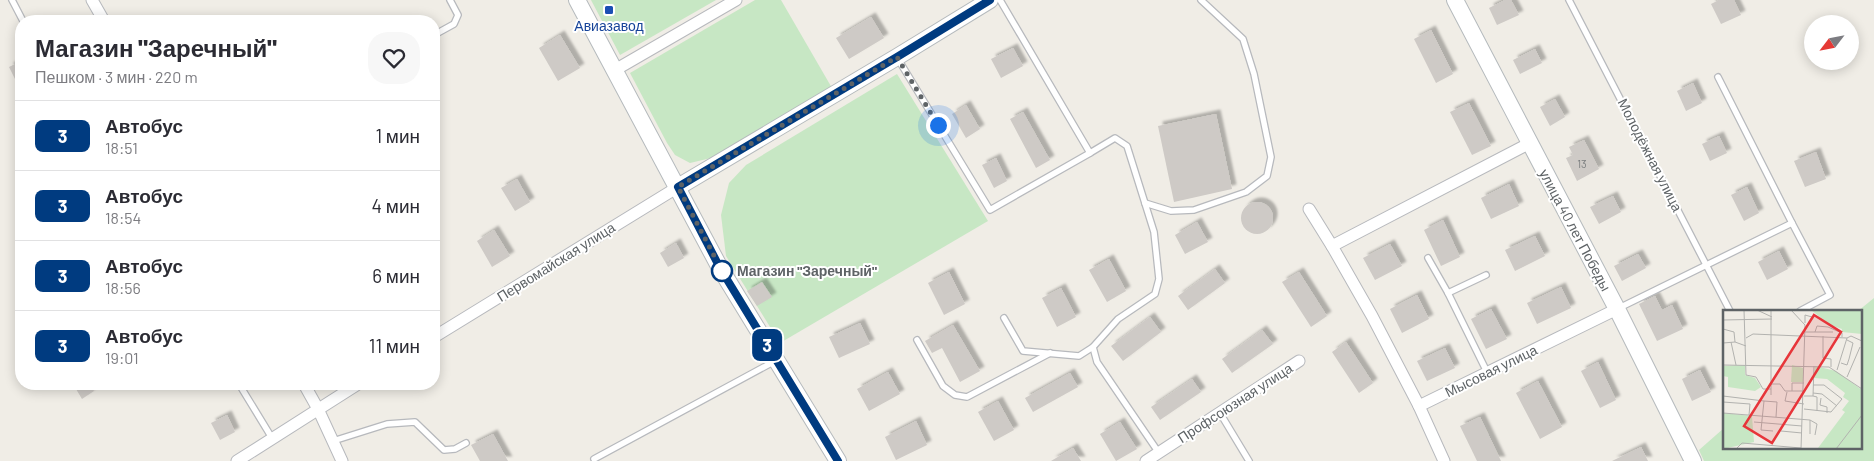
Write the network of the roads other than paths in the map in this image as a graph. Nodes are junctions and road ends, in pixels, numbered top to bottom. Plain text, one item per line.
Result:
1 (12, 0) edge
2 (92, 0) edge
3 (450, 0) edge
4 (577, 0) edge
5 (736, 0) edge
6 (990, 0) edge
7 (1000, 0) edge
8 (1201, 0) edge
9 (1455, 0) edge
10 (1569, 0) edge
11 (21, 15) edge
12 (101, 15) edge
13 (440, 32) edge
14 (897, 57) junction
15 (615, 70) junction
16 (1718, 77) dead end
17 (1530, 143) junction
18 (1090, 153) junction
19 (678, 187) junction
20 (1145, 203) junction
21 (1309, 209) dead end
22 (1792, 223) junction
23 (1332, 246) junction
24 (1428, 258) dead end
25 (1707, 265) junction
26 (1486, 275) dead end
27 (1448, 293) junction
28 (1617, 309) junction
29 (1730, 310) edge
30 (1802, 310) edge
31 (1004, 318) dead end
32 (440, 333) edge
33 (917, 340) dead end
34 (1093, 347) junction
35 (1050, 353) junction
36 (776, 361) junction
37 (1299, 362) dead end
38 (1487, 372) junction
39 (243, 390) edge
40 (307, 390) edge
41 (348, 390) edge
42 (1419, 406) junction
43 (318, 409) junction
44 (1220, 413) junction
45 (272, 438) junction
46 (333, 441) junction
47 (466, 443) dead end
48 (1159, 453) junction
49 (594, 459) dead end
50 (237, 461) edge
51 (342, 461) edge
52 (838, 461) edge
53 (1146, 461) edge
54 (1249, 461) edge
55 (1444, 461) edge
56 (1693, 461) edge

1 - 11 lane
2 - 12 street
3 - 13 lane
4 - 15 street
5 - 15 street
6 - 14 street
7 - 18 lane
8 - 20 lane
9 - 17 street, улица 40 лет Победы
10 - 25 lane, Молодёжная улица
14 - 18 lane
14 - 19 street
15 - 19 street
16 - 22 lane
17 - 23 street
17 - 28 street, улица 40 лет Победы
18 - 20 lane
19 - 32 street, Первомайская улица
19 - 36 street
20 - 34 lane
21 - 23 street
22 - 25 lane
22 - 30 lane
23 - 42 street
24 - 27 lane
25 - 28 lane
25 - 29 lane, Молодёжная улица
26 - 27 lane
27 - 38 lane
28 - 38 street, Мысовая улица
28 - 56 street, улица 40 лет Победы
31 - 35 lane
33 - 35 lane
34 - 35 lane
34 - 48 lane
36 - 49 lane
36 - 52 street
37 - 44 street, Профсоюзная улица
38 - 42 street, Мысовая улица
39 - 45 lane
40 - 43 street
41 - 43 street
42 - 55 street
43 - 45 street
43 - 46 street
44 - 48 street, Профсоюзная улица
44 - 54 lane
45 - 50 street
46 - 47 lane
46 - 51 street
48 - 53 street, Профсоюзная улица

